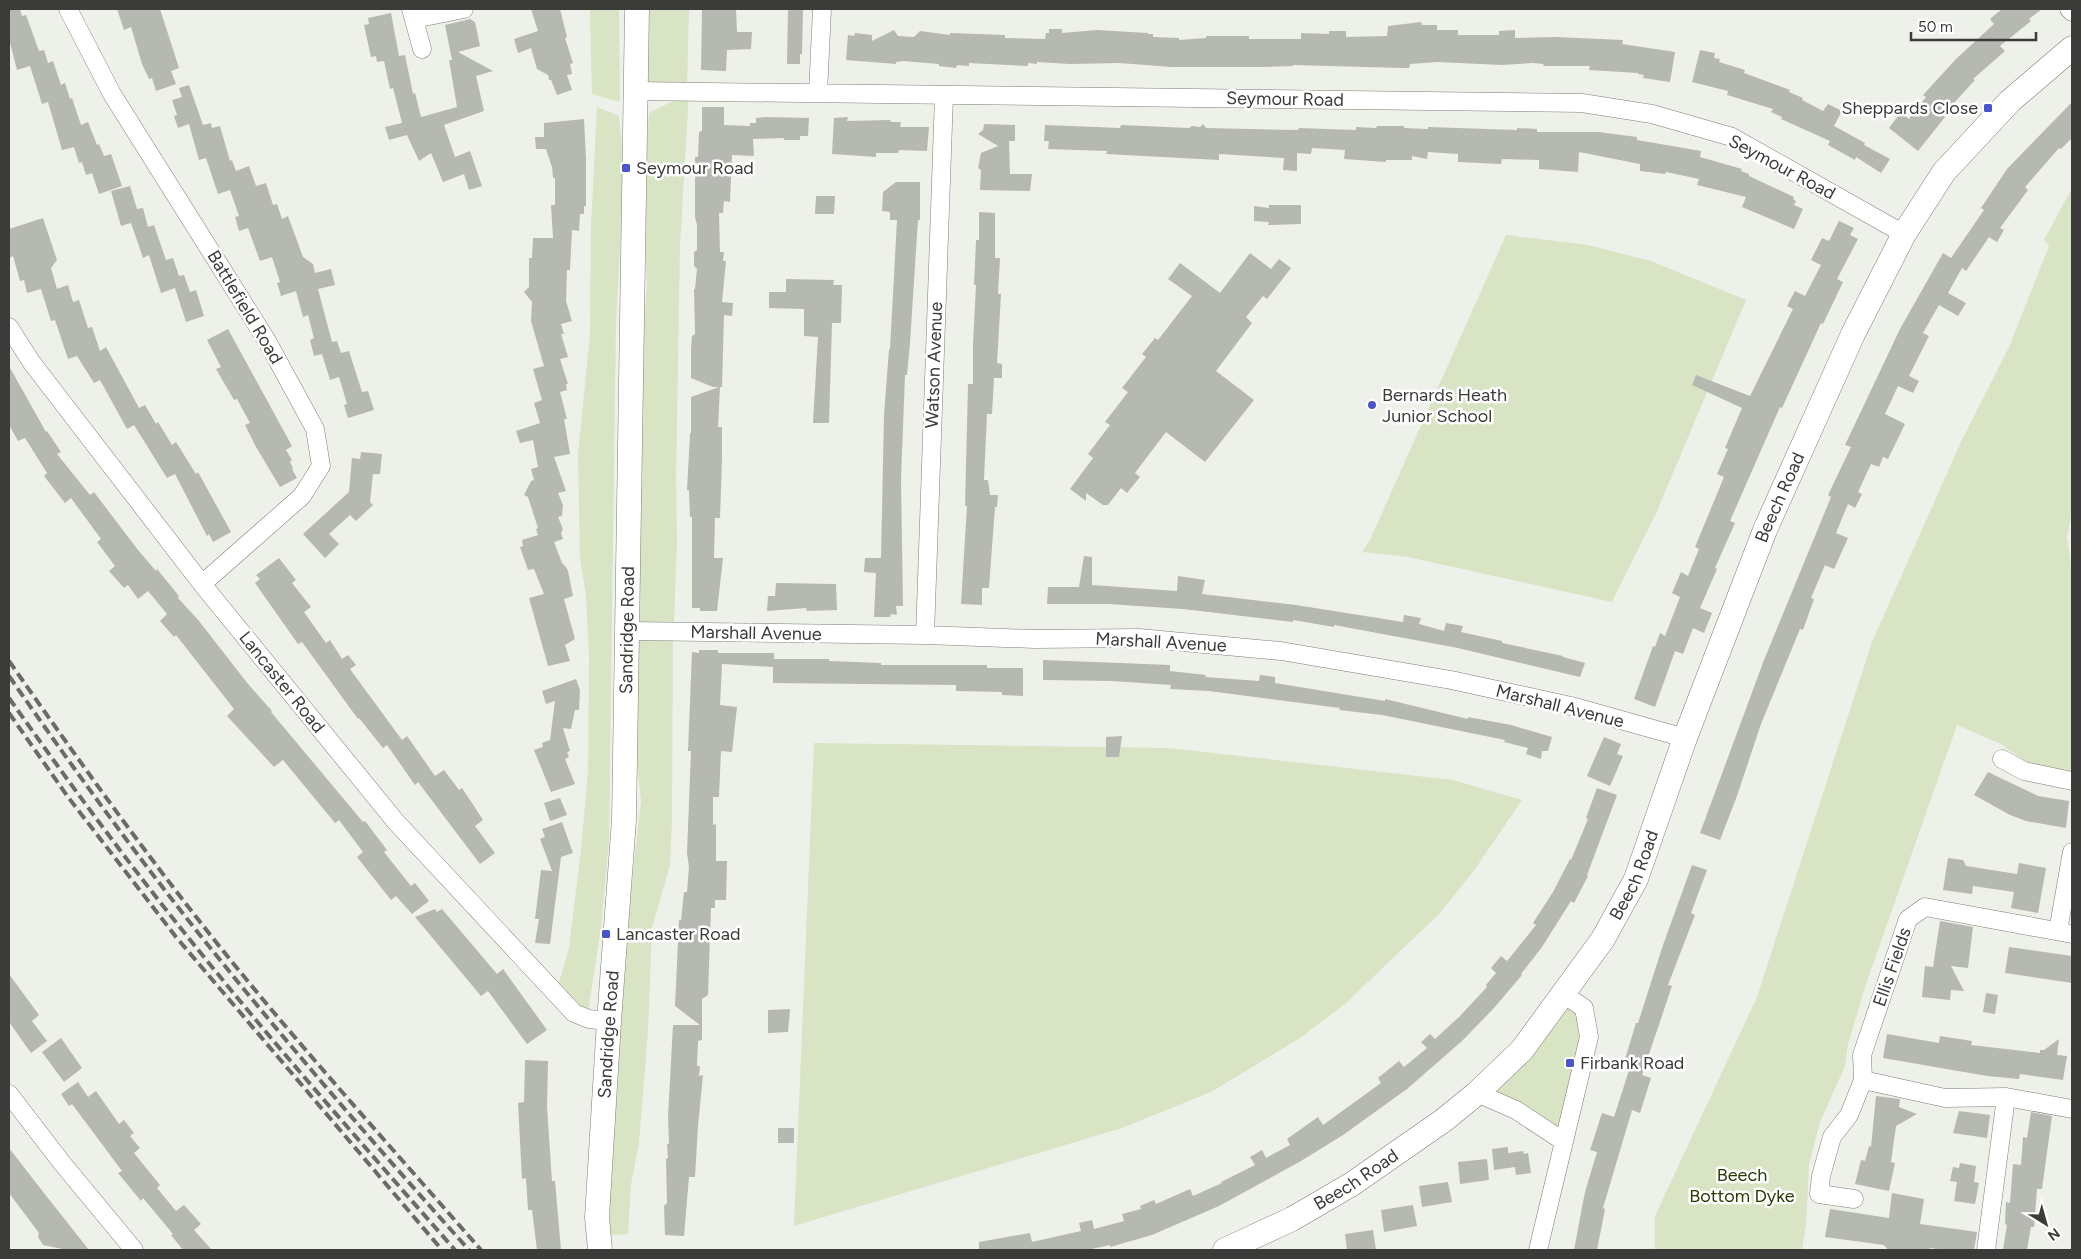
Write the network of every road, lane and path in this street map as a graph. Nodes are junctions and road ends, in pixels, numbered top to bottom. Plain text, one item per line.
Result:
1 (68, 9) edge
2 (464, 9) edge
3 (637, 9) edge
4 (822, 9) edge
5 (2070, 9) edge
6 (2072, 12) edge
7 (413, 14) edge
8 (2072, 48) edge
9 (422, 49) dead end
10 (635, 91) junction
11 (818, 93) junction
12 (944, 96) junction
13 (1904, 234) junction
14 (9, 327) edge
15 (202, 584) junction
16 (628, 631) junction
17 (925, 635) junction
18 (1684, 738) junction
19 (2002, 759) dead end
20 (2072, 781) edge
21 (2072, 852) edge
22 (2065, 933) edge
23 (1563, 994) junction
24 (609, 1021) junction
25 (1863, 1080) junction
26 (1477, 1093) junction
27 (9, 1094) edge
28 (2006, 1097) junction
29 (2072, 1109) edge
30 (1563, 1141) junction
31 (1854, 1199) dead end
32 (134, 1250) edge
33 (600, 1250) edge
34 (1225, 1250) edge
35 (1538, 1250) edge
36 (1986, 1250) edge

1 - 15 street, Battlefield Road
2 - 7 street
3 - 10 street, Sandridge Road
4 - 11 street
5 - 6 street
7 - 9 street
8 - 13 street, Beech Road
10 - 11 street, Seymour Road
10 - 16 street, Sandridge Road
11 - 12 street, Seymour Road
12 - 13 street, Seymour Road
12 - 17 street, Watson Avenue
13 - 18 street, Beech Road
14 - 15 street, Lancaster Road
15 - 24 street, Lancaster Road
16 - 17 street, Marshall Avenue
16 - 24 street, Sandridge Road
17 - 18 street, Marshall Avenue
18 - 23 street, Beech Road
19 - 20 street
21 - 22 street, Ellis Fields
22 - 25 street, Ellis Fields
23 - 26 street, Beech Road
23 - 30 street
24 - 33 street, Sandridge Road
25 - 28 street
25 - 31 street, Ellis Fields
26 - 30 street
26 - 34 street, Beech Road
27 - 32 street
28 - 29 street
28 - 36 street
30 - 35 street

